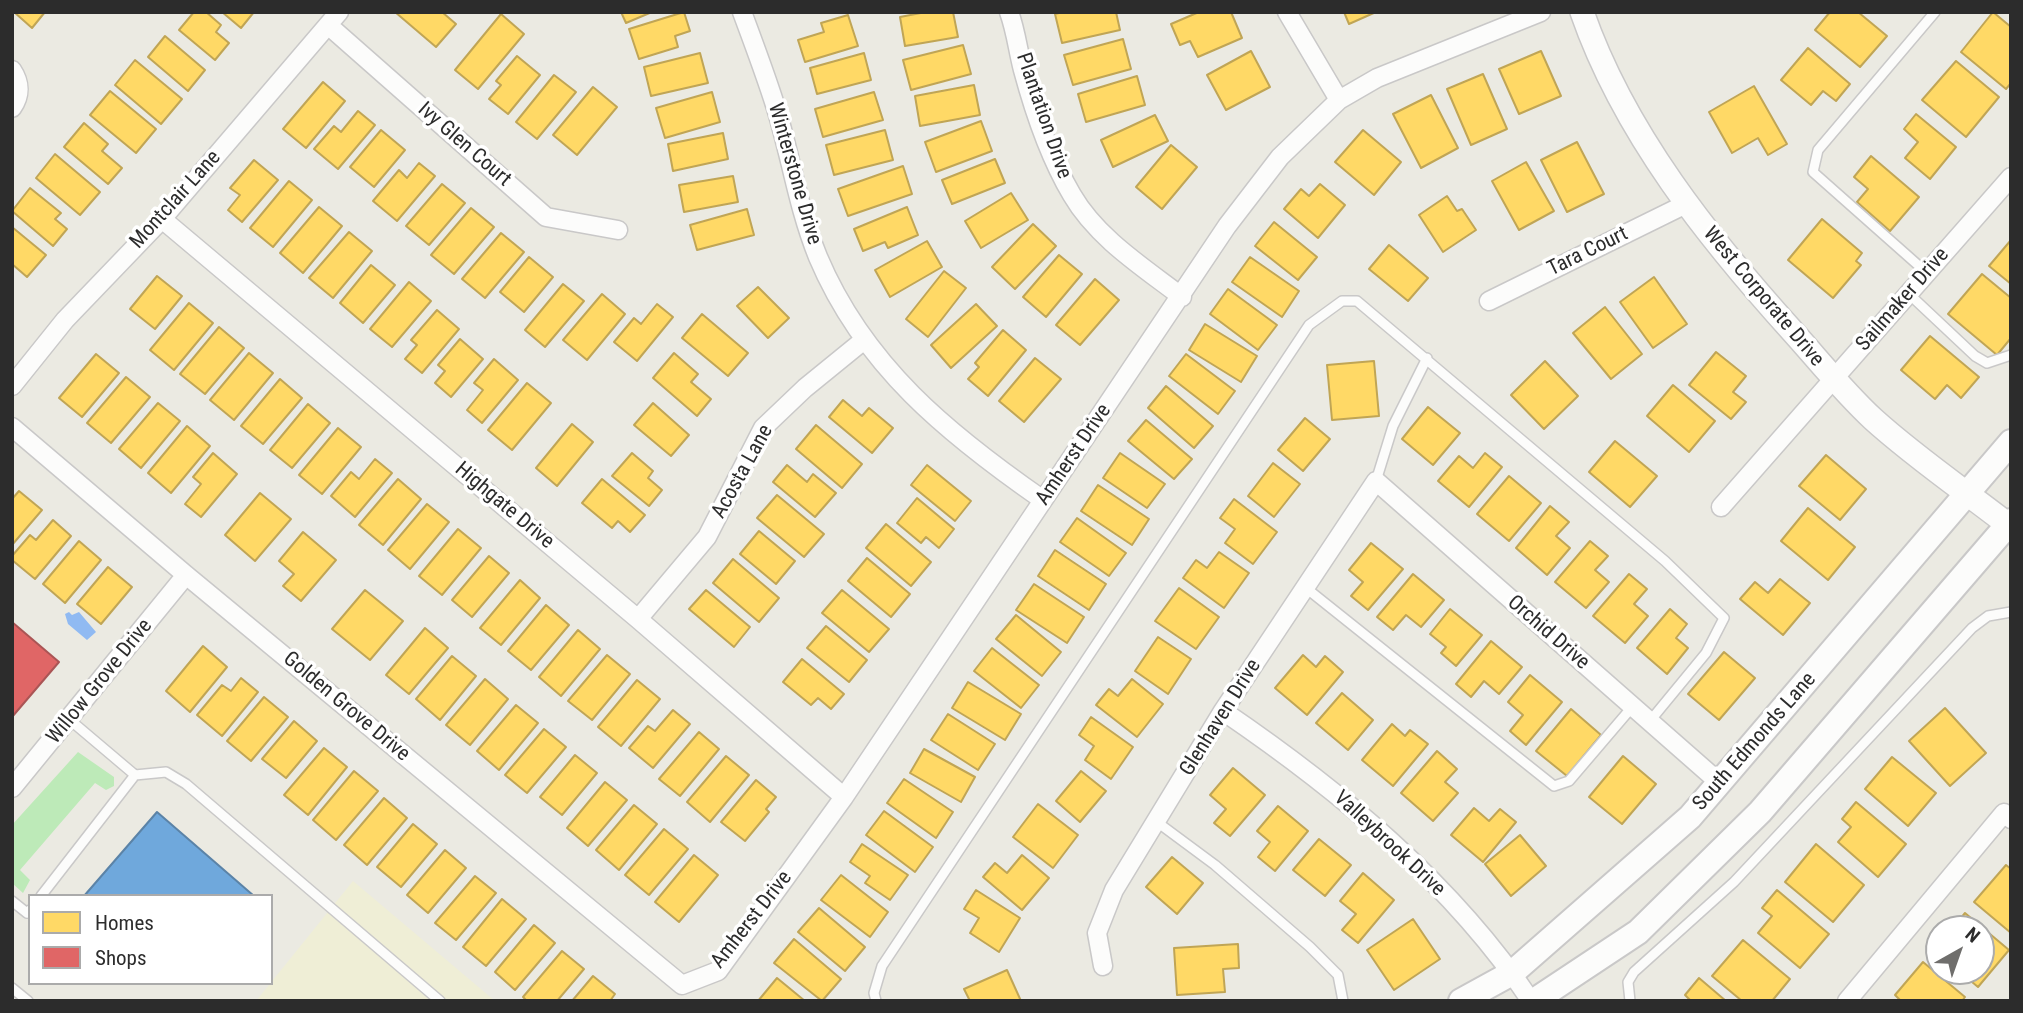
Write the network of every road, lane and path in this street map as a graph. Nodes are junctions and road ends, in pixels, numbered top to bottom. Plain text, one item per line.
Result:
1 (742, 12) edge
2 (1009, 12) edge
3 (1287, 12) edge
4 (1541, 12) edge
5 (1582, 12) edge
6 (1935, 12) edge
7 (334, 19) edge
8 (12, 69) edge
9 (1339, 100) junction
10 (12, 108) edge
11 (2011, 177) edge
12 (1686, 204) junction
13 (162, 219) junction
14 (618, 230) dead end
15 (1927, 273) junction
16 (1909, 294) junction
17 (1182, 297) junction
18 (1489, 301) dead end
19 (864, 340) junction
20 (2011, 355) edge
21 (1427, 358) junction
22 (1834, 380) junction
23 (12, 386) edge
24 (12, 428) edge
25 (2011, 442) edge
26 (1376, 481) junction
27 (1967, 494) junction
28 (1043, 500) junction
29 (1721, 507) dead end
30 (2010, 524) edge
31 (186, 575) junction
32 (1306, 588) junction
33 (2011, 612) edge
34 (638, 619) junction
35 (1633, 706) junction
36 (1223, 711) junction
37 (70, 720) junction
38 (1650, 721) junction
39 (135, 775) junction
40 (1721, 784) junction
41 (12, 788) edge
42 (844, 797) junction
43 (2007, 816) edge
44 (1157, 822) junction
45 (43, 894) edge
46 (12, 901) edge
47 (28, 912) edge
48 (1103, 966) dead end
49 (1512, 973) junction
50 (682, 985) joint
51 (12, 988) edge
52 (28, 1001) edge
53 (440, 1001) edge
54 (876, 1001) edge
55 (1343, 1001) edge
56 (1461, 1001) edge
57 (1533, 1001) edge
58 (1630, 1001) edge
59 (1847, 1001) edge

1 - 19 street, Winterstone Drive
2 - 17 street, Plantation Drive
3 - 9 street
4 - 9 street, Amherst Drive
5 - 12 street, West Corporate Drive
6 - 15 lane
7 - 13 street, Montclair Lane
7 - 14 street, Ivy Glen Court
8 - 10 street
9 - 17 street, Amherst Drive
11 - 15 street, Sailmaker Drive
12 - 18 street, Tara Court
12 - 22 street, West Corporate Drive
13 - 23 street, Montclair Lane
13 - 34 street, Highgate Drive
15 - 16 street, Sailmaker Drive
16 - 20 lane
16 - 22 street, Sailmaker Drive
17 - 28 street, Amherst Drive
19 - 28 street, Winterstone Drive
19 - 34 street, Acosta Lane
21 - 26 lane
21 - 38 lane
21 - 54 lane
22 - 27 street, West Corporate Drive
22 - 29 street, Sailmaker Drive
24 - 31 street, Golden Grove Drive
25 - 27 main road, South Edmonds Lane
26 - 32 street, Glenhaven Drive
26 - 35 street, Orchid Drive
27 - 30 street, West Corporate Drive
27 - 40 main road, South Edmonds Lane
28 - 42 street, Amherst Drive
30 - 57 main road
31 - 37 street, Willow Grove Drive
31 - 50 street, Golden Grove Drive
32 - 35 lane
32 - 36 street, Glenhaven Drive
33 - 58 lane
34 - 42 street, Highgate Drive
35 - 38 street, Orchid Drive
36 - 44 street, Glenhaven Drive
36 - 49 street, Valleybrook Drive
37 - 39 lane
37 - 41 street, Willow Grove Drive
38 - 40 street, Orchid Drive
39 - 45 lane
39 - 53 lane
40 - 49 main road, South Edmonds Lane
42 - 50 street, Amherst Drive
43 - 59 street
44 - 48 street, Glenhaven Drive
44 - 55 lane
46 - 47 lane
49 - 56 main road, South Edmonds Lane
49 - 57 street, Valleybrook Drive
51 - 52 lane

